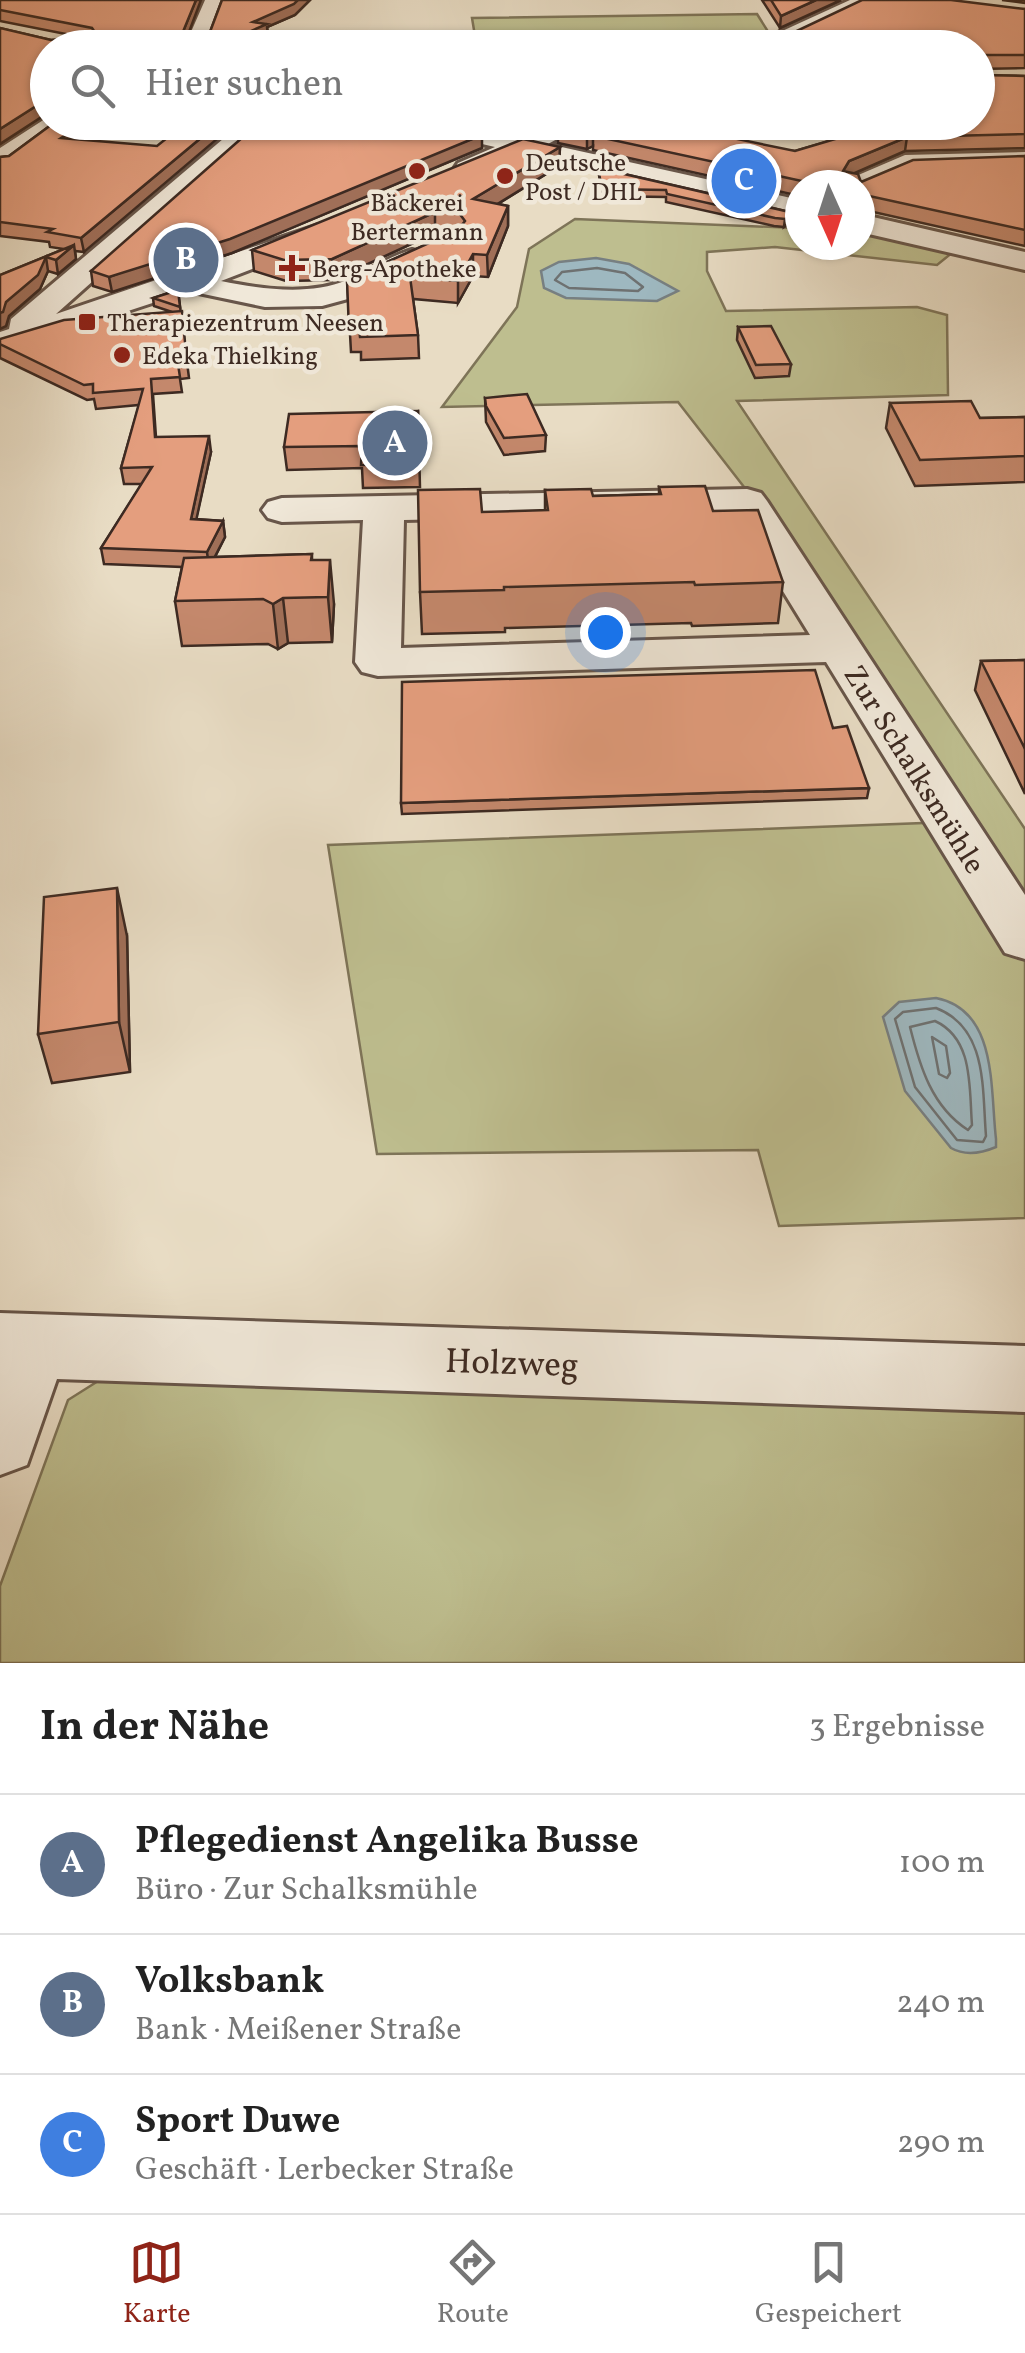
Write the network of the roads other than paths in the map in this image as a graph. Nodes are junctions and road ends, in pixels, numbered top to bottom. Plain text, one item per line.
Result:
1 (215, 0) edge
2 (867, 0) edge
3 (202, 30) edge
4 (798, 30) edge
5 (30, 140) edge
6 (237, 140) edge
7 (495, 140) edge
8 (535, 140) edge
9 (521, 146) junction
10 (0, 160) edge
11 (1025, 160) edge
12 (875, 177) edge
13 (443, 179) edge
14 (785, 207) edge
15 (344, 222) edge
16 (875, 226) edge
17 (446, 242) edge
18 (1025, 261) edge
19 (189, 281) junction
20 (30, 332) junction
21 (0, 343) edge
22 (384, 507) junction
23 (282, 510) dead end
24 (838, 648) junction
25 (1025, 939) edge
26 (15, 1346) edge
27 (1025, 1379) edge
28 (0, 1440) edge

1 - 3 street
2 - 4 street
5 - 10 street
6 - 20 street
7 - 9 street
8 - 9 street
9 - 13 street
9 - 14 street
11 - 12 street
15 - 19 street
16 - 18 street
17 - 19 street
19 - 20 street
20 - 21 street
22 - 23 street, Zur Schalksmühle
22 - 24 street, Zur Schalksmühle
22 - 24 street, Zur Schalksmühle
24 - 25 street, Zur Schalksmühle
26 - 27 street, Holzweg
26 - 28 street

